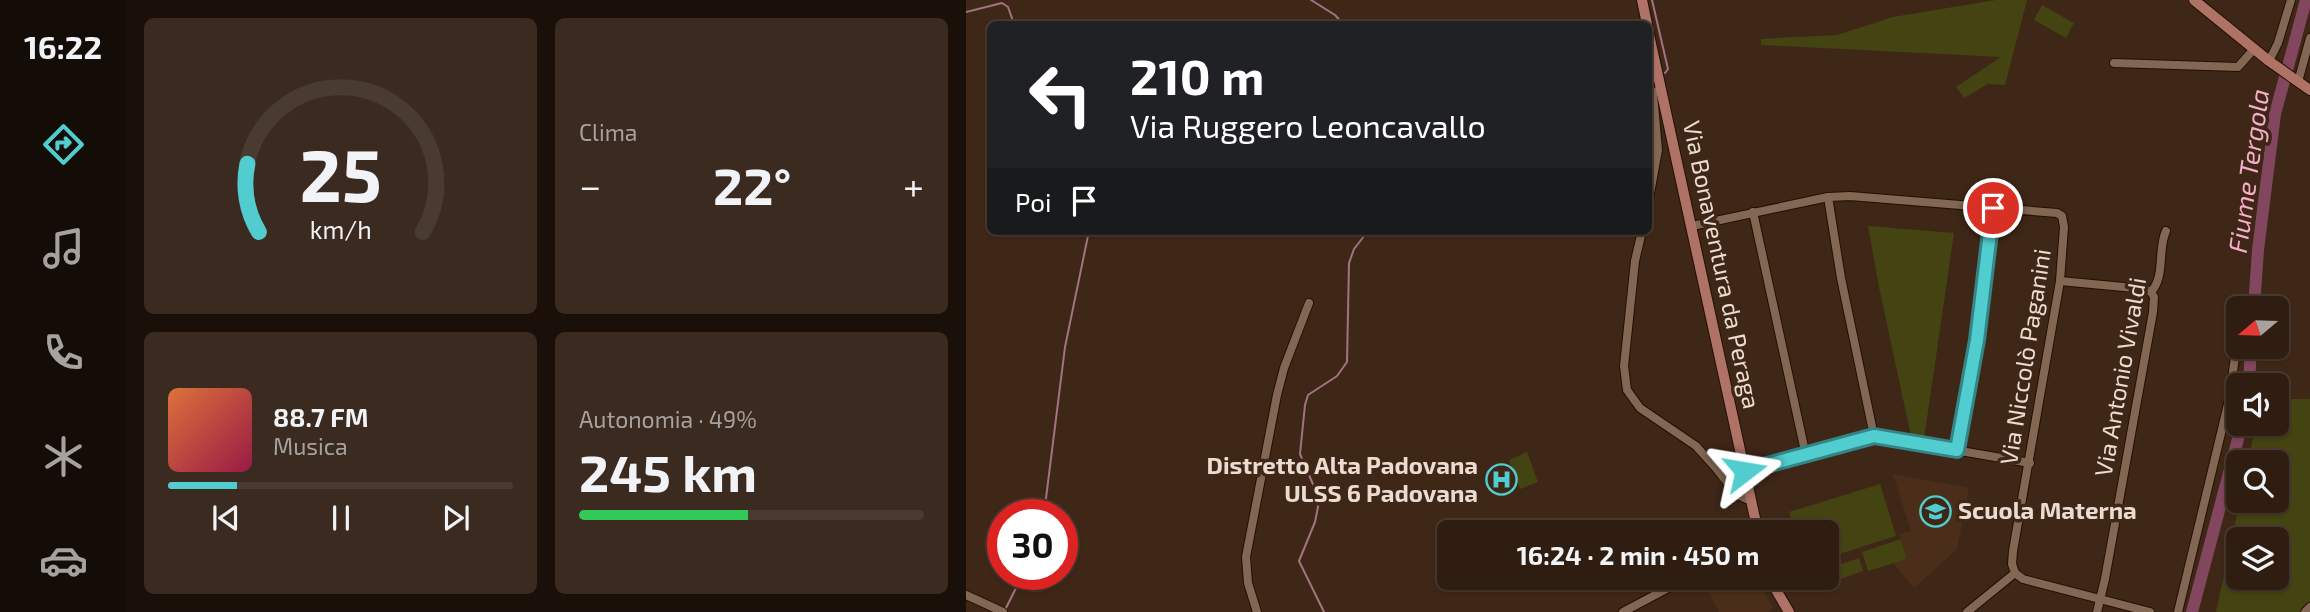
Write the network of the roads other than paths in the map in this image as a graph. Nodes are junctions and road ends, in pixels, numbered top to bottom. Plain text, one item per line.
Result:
1 (1642, 0) edge
2 (2194, 0) edge
3 (2291, 0) edge
4 (1646, 21) edge
5 (2310, 38) edge
6 (1652, 48) edge
7 (2253, 48) junction
8 (2114, 63) dead end
9 (2272, 63) junction
10 (2296, 81) junction
11 (1661, 89) junction
12 (2310, 90) edge
13 (1652, 182) edge
14 (1828, 197) junction
15 (1993, 208) junction
16 (1753, 212) junction
17 (1692, 226) junction
18 (2166, 231) dead end
19 (1641, 235) edge
20 (2060, 281) junction
21 (2151, 292) junction
22 (1309, 303) dead end
23 (2235, 359) edge
24 (1874, 436) junction
25 (1957, 450) junction
26 (1806, 456) junction
27 (2029, 463) junction
28 (1745, 471) junction
29 (1750, 498) junction
30 (1755, 520) edge
31 (2015, 573) junction
32 (1664, 590) edge
33 (1773, 590) edge
34 (966, 595) edge
35 (2101, 599) junction
36 (2310, 607) edge
37 (1785, 611) edge
38 (1003, 612) edge
39 (1257, 612) edge
40 (1623, 612) edge
41 (1967, 612) edge
42 (2097, 612) edge
43 (2150, 612) edge
44 (2178, 612) edge
45 (2305, 612) edge

1 - 4 main road
2 - 7 main road
3 - 9 street
5 - 10 street
6 - 11 main road, Via Bonaventura da Peraga
7 - 8 street
7 - 9 main road
9 - 10 main road
10 - 12 main road
11 - 13 street
11 - 17 main road, Via Bonaventura da Peraga
14 - 15 street
14 - 16 street
14 - 24 street
15 - 20 street, Via Niccolò Paganini
15 - 25 street
16 - 17 street
16 - 26 street
17 - 28 main road, Via Bonaventura da Peraga
18 - 21 street, Via Antonio Vivaldi
19 - 29 street
20 - 21 street
20 - 27 street, Via Niccolò Paganini
21 - 35 street, Via Antonio Vivaldi
22 - 39 street
23 - 44 street
24 - 25 street
24 - 26 street
25 - 27 street
26 - 28 street
27 - 31 street, Via Niccolò Paganini
28 - 29 main road, Via Bonaventura da Peraga
29 - 30 main road, Via Bonaventura da Peraga
31 - 35 street
31 - 41 street
32 - 40 street
33 - 37 main road
34 - 38 street
35 - 42 street, Via Antonio Vivaldi
35 - 43 street
36 - 45 street

